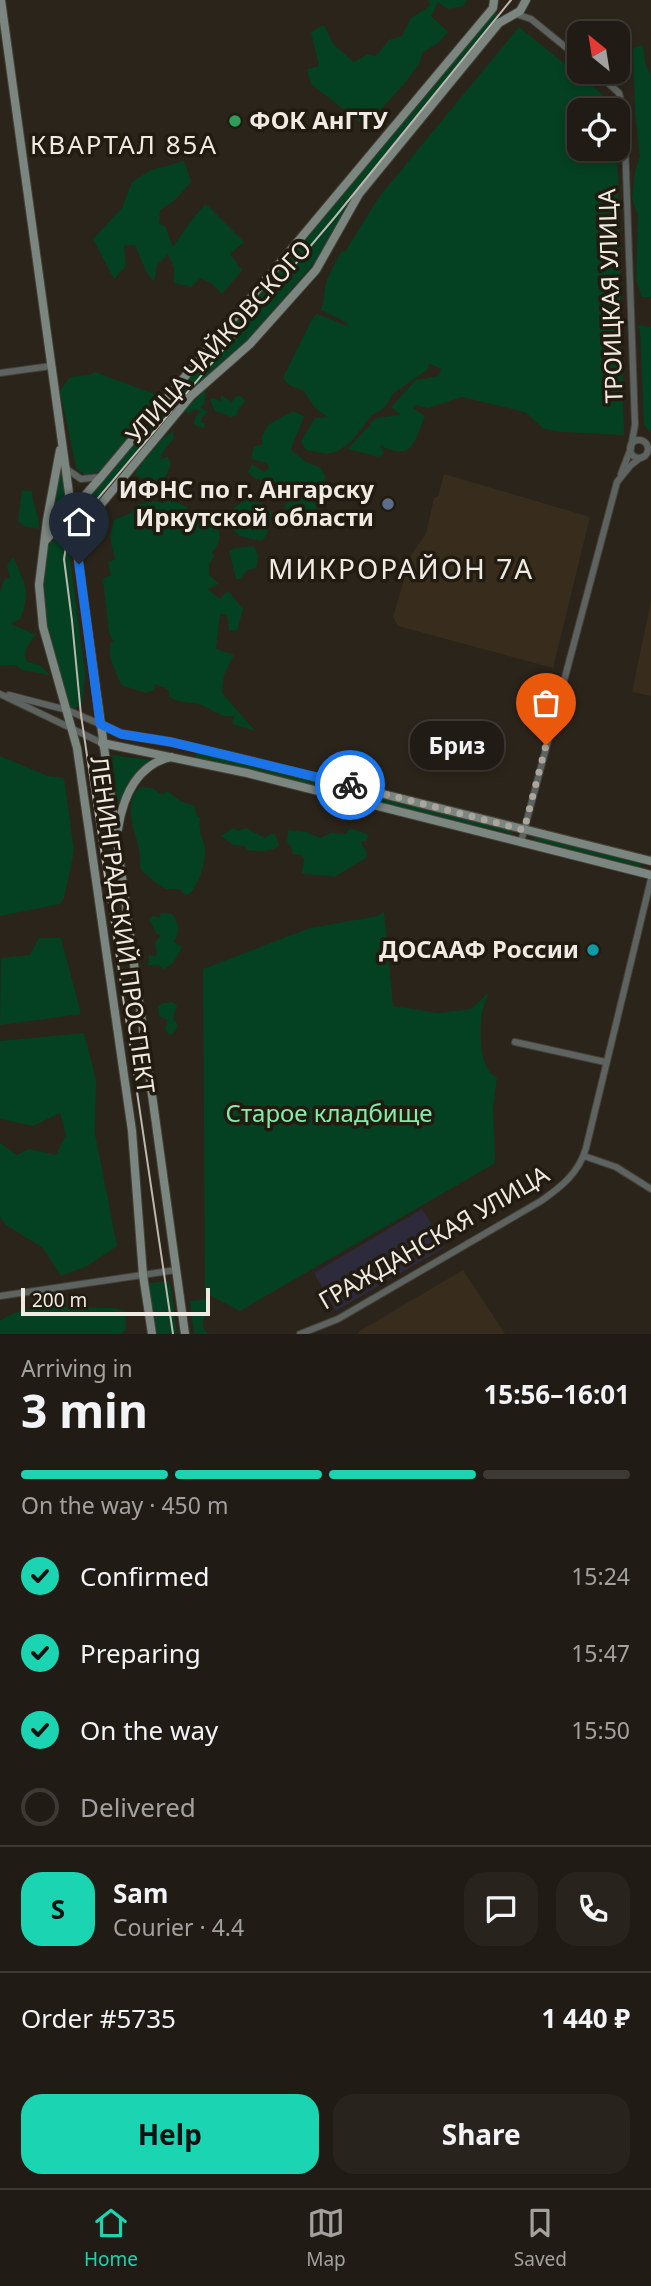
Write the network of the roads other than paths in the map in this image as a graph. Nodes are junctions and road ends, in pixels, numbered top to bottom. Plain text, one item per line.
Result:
1 (1, 0) edge
2 (525, 1) edge
3 (494, 2) edge
4 (514, 14) junction
5 (531, 19) junction
6 (567, 48) edge
7 (609, 84) edge
8 (51, 366) junction
9 (0, 373) edge
10 (635, 425) junction
11 (61, 443) junction
12 (647, 444) edge
13 (631, 447) junction
14 (645, 456) edge
15 (65, 467) junction
16 (101, 477) junction
17 (617, 482) junction
18 (73, 511) junction
19 (76, 538) junction
20 (44, 542) junction
21 (0, 694) edge
22 (67, 710) junction
23 (100, 724) junction
24 (72, 729) junction
25 (102, 743) junction
26 (193, 747) junction
27 (173, 757) junction
28 (190, 761) junction
29 (524, 830) junction
30 (116, 839) junction
31 (521, 842) junction
32 (651, 861) edge
33 (651, 877) edge
34 (515, 1042) dead end
35 (605, 1062) junction
36 (584, 1156) junction
37 (651, 1189) edge
38 (176, 1270) junction
39 (143, 1275) junction
40 (0, 1296) edge
41 (152, 1334) edge
42 (185, 1334) edge
43 (300, 1334) edge

1 - 8 main road, ЛЕНИНГРАДСКИЙ ПРОСПЕКТ
2 - 4 main road, УЛИЦА ЧАЙКОВСКОГО
2 - 5 street
3 - 4 main road
3 - 16 main road
4 - 5 street
4 - 19 main road, УЛИЦА ЧАЙКОВСКОГО
5 - 6 street
7 - 10 street, ТРОИЦКАЯ УЛИЦА
8 - 9 street
8 - 11 main road, ЛЕНИНГРАДСКИЙ ПРОСПЕКТ
10 - 12 street
10 - 13 street, ТРОИЦКАЯ УЛИЦА
11 - 15 main road, ЛЕНИНГРАДСКИЙ ПРОСПЕКТ
11 - 20 main road, ЛЕНИНГРАДСКИЙ ПРОСПЕКТ
12 - 13 street
12 - 14 street
13 - 14 street
13 - 17 street, ТРОИЦКАЯ УЛИЦА
14 - 17 street
15 - 16 street
15 - 18 main road, ЛЕНИНГРАДСКИЙ ПРОСПЕКТ
16 - 18 main road
17 - 29 street, ТРОИЦКАЯ УЛИЦА
18 - 19 main road, ЛЕНИНГРАДСКИЙ ПРОСПЕКТ
18 - 20 main road
19 - 23 main road, ЛЕНИНГРАДСКИЙ ПРОСПЕКТ
20 - 22 main road, ЛЕНИНГРАДСКИЙ ПРОСПЕКТ
21 - 22 street
21 - 24 street
22 - 23 street
22 - 24 main road, ЛЕНИНГРАДСКИЙ ПРОСПЕКТ
23 - 25 main road, ЛЕНИНГРАДСКИЙ ПРОСПЕКТ
23 - 26 main road
24 - 25 street
24 - 39 main road, ЛЕНИНГРАДСКИЙ ПРОСПЕКТ
25 - 27 main road
25 - 30 main road, ЛЕНИНГРАДСКИЙ ПРОСПЕКТ
26 - 28 main road
26 - 29 main road
27 - 28 main road
27 - 30 main road
28 - 31 main road
29 - 31 street, ТРОИЦКАЯ УЛИЦА
29 - 32 main road
30 - 38 main road, ЛЕНИНГРАДСКИЙ ПРОСПЕКТ
31 - 33 main road
33 - 35 street, ГРАЖДАНСКАЯ УЛИЦА
34 - 35 street
35 - 36 street, ГРАЖДАНСКАЯ УЛИЦА
36 - 37 street
36 - 43 street, ГРАЖДАНСКАЯ УЛИЦА
38 - 39 street
38 - 42 main road, ЛЕНИНГРАДСКИЙ ПРОСПЕКТ
39 - 40 street
39 - 41 main road, ЛЕНИНГРАДСКИЙ ПРОСПЕКТ

